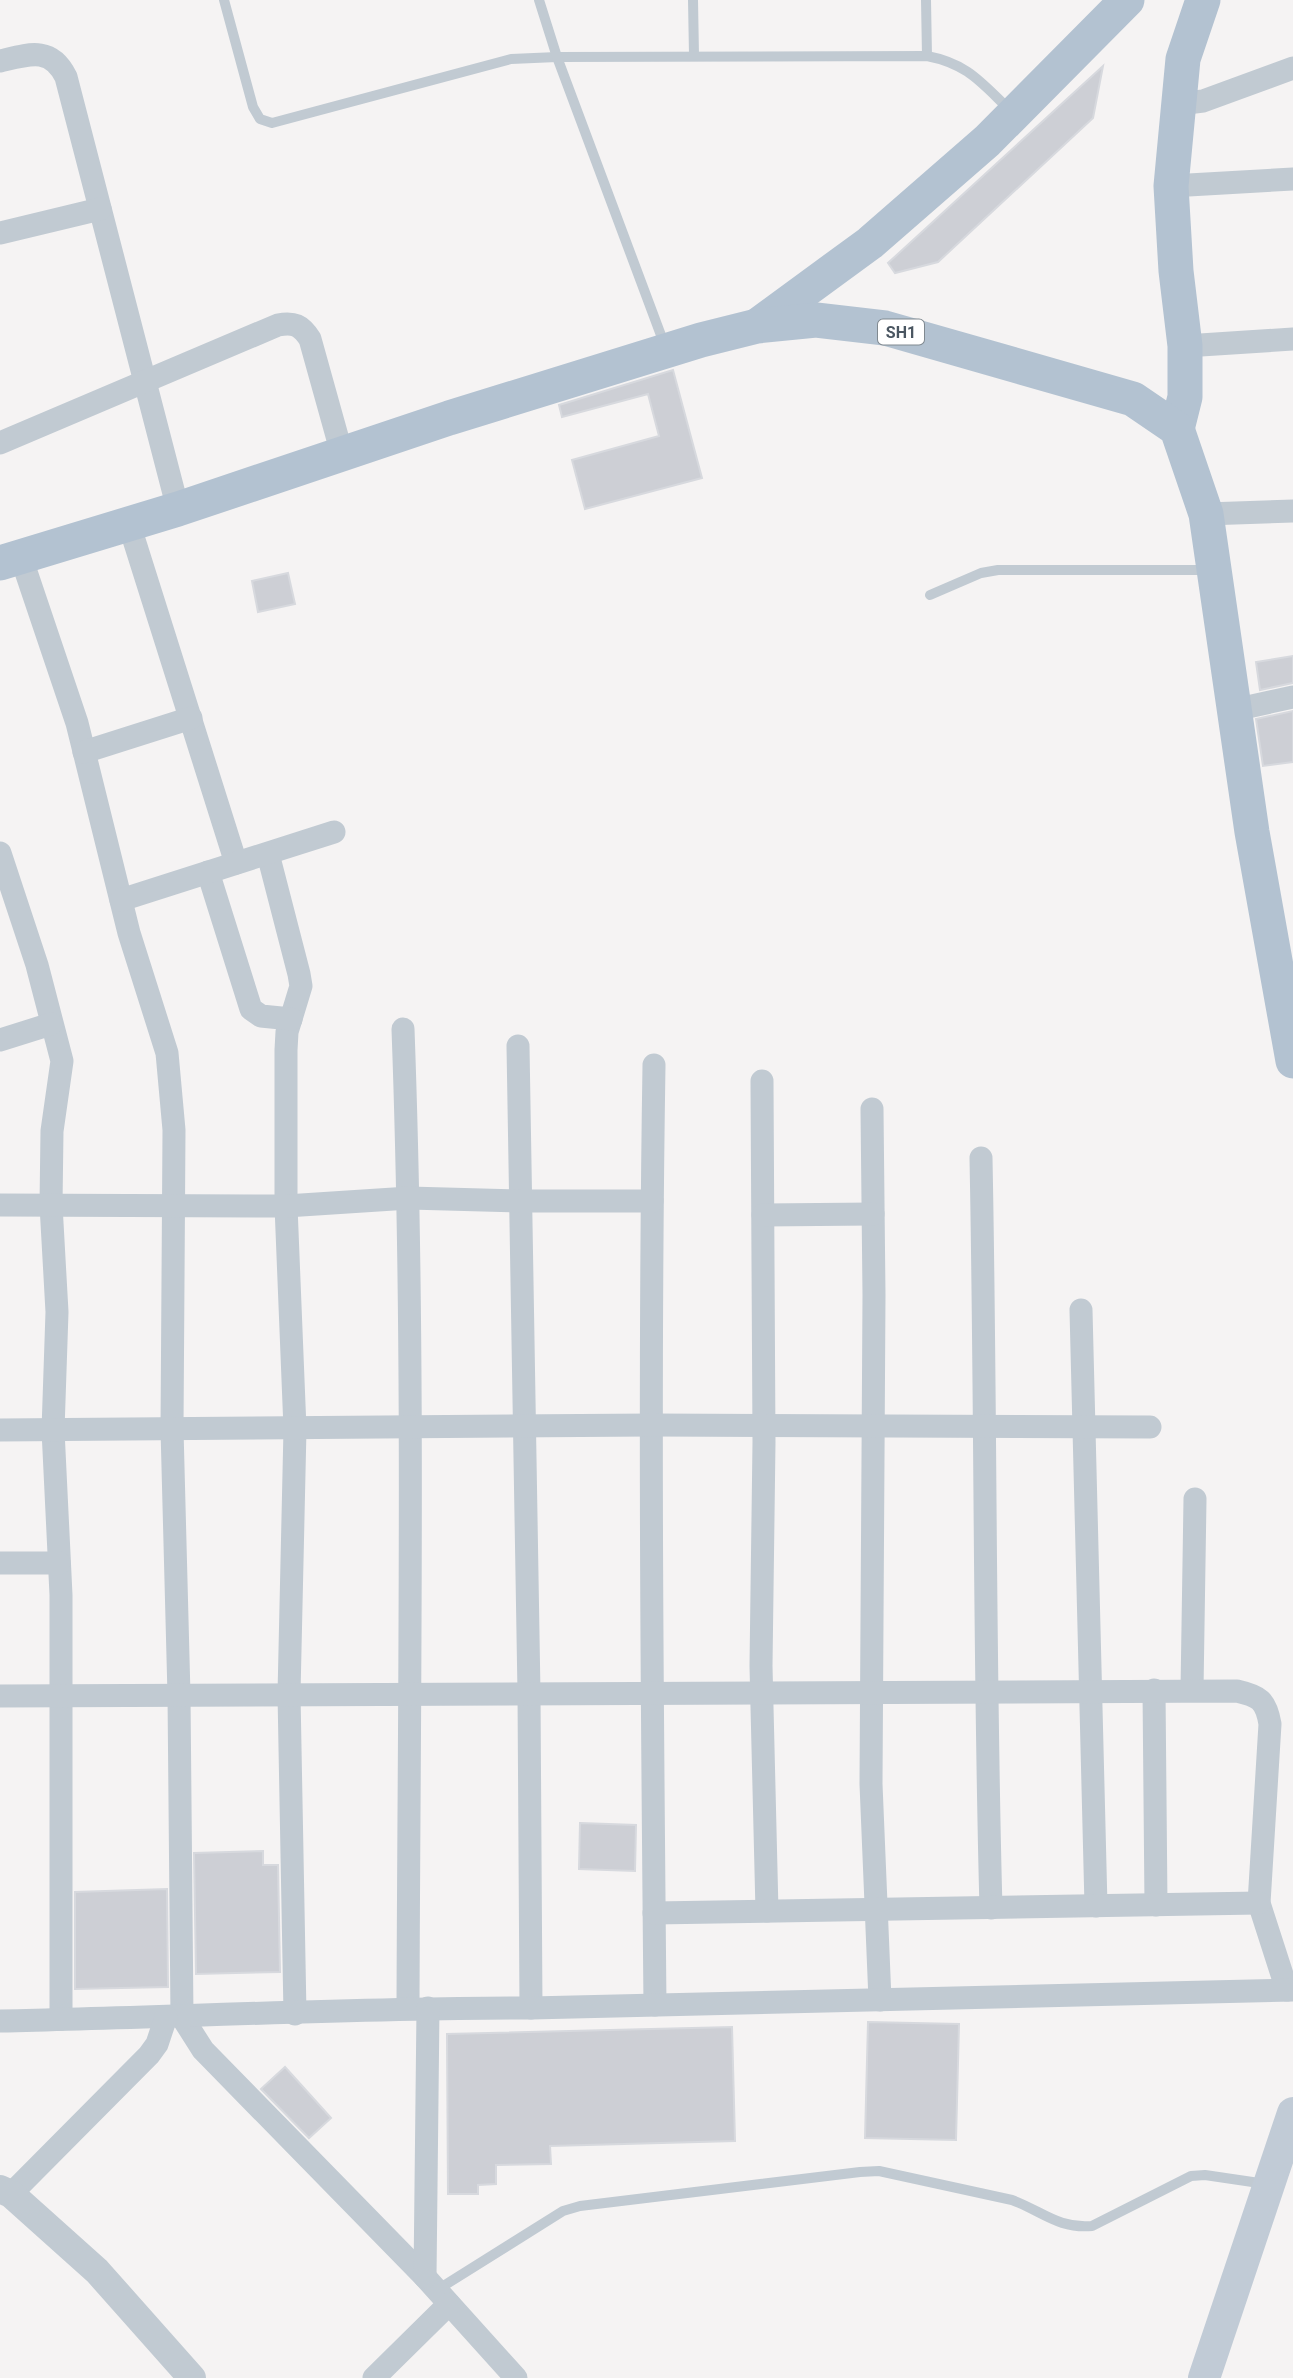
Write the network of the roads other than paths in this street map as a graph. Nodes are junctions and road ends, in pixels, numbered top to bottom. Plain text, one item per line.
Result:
1 (224, 0) edge
2 (539, 0) edge
3 (693, 0) edge
4 (926, 0) edge
5 (1127, 0) edge
6 (1203, 0) edge
7 (694, 55) junction
8 (927, 56) junction
9 (557, 57) junction
10 (0, 61) edge
11 (1293, 68) edge
12 (1179, 104) junction
13 (1014, 114) junction
14 (1293, 179) edge
15 (1171, 186) junction
16 (100, 209) junction
17 (0, 233) edge
18 (757, 326) junction
19 (1293, 339) edge
20 (1185, 346) junction
21 (667, 352) junction
22 (145, 383) junction
23 (1177, 429) junction
24 (0, 443) edge
25 (342, 454) junction
26 (178, 509) junction
27 (1293, 511) edge
28 (1206, 514) junction
29 (130, 524) junction
30 (10, 560) edge
31 (1214, 570) junction
32 (930, 595) dead end
33 (1293, 697) edge
34 (1234, 710) junction
35 (191, 718) junction
36 (84, 752) junction
37 (334, 832) dead end
38 (0, 853) edge
39 (268, 854) junction
40 (236, 863) junction
41 (208, 872) junction
42 (121, 900) junction
43 (1288, 1006) edge
44 (291, 1019) junction
45 (51, 1024) junction
46 (402, 1029) dead end
47 (0, 1040) edge
48 (518, 1046) dead end
49 (1293, 1061) edge
50 (654, 1065) dead end
51 (762, 1081) dead end
52 (872, 1109) dead end
53 (981, 1158) dead end
54 (409, 1198) junction
55 (521, 1201) junction
56 (652, 1201) junction
57 (0, 1205) edge
58 (51, 1205) junction
59 (172, 1205) junction
60 (286, 1206) junction
61 (873, 1214) junction
62 (762, 1215) junction
63 (1081, 1310) dead end
64 (652, 1425) junction
65 (873, 1425) junction
66 (1084, 1426) junction
67 (525, 1427) junction
68 (764, 1427) junction
69 (1150, 1427) dead end
70 (411, 1428) junction
71 (984, 1428) junction
72 (172, 1429) junction
73 (295, 1429) junction
74 (0, 1430) edge
75 (53, 1430) junction
76 (1195, 1499) dead end
77 (0, 1563) edge
78 (59, 1563) junction
79 (1154, 1690) junction
80 (1192, 1690) junction
81 (652, 1692) junction
82 (1092, 1692) junction
83 (408, 1693) junction
84 (529, 1693) junction
85 (761, 1693) junction
86 (985, 1693) junction
87 (870, 1694) junction
88 (179, 1695) junction
89 (289, 1695) junction
90 (0, 1696) edge
91 (60, 1696) junction
92 (1259, 1903) junction
93 (1156, 1905) junction
94 (1096, 1906) junction
95 (991, 1908) junction
96 (767, 1911) junction
97 (878, 1911) junction
98 (654, 1913) junction
99 (1290, 1990) edge
100 (880, 2000) junction
101 (655, 2005) junction
102 (418, 2008) junction
103 (531, 2008) junction
104 (295, 2014) junction
105 (174, 2017) junction
106 (61, 2020) junction
107 (0, 2021) edge
108 (1293, 2113) edge
109 (1269, 2185) junction
110 (6, 2191) edge
111 (437, 2290) junction
112 (192, 2378) edge
113 (374, 2378) edge
114 (516, 2378) edge
115 (1204, 2378) edge

1 - 9 lane
2 - 9 lane
3 - 7 lane
4 - 8 lane
5 - 13 main road
6 - 12 main road
7 - 8 lane
7 - 9 lane
8 - 13 lane
9 - 21 lane
10 - 16 street
11 - 12 street
12 - 15 main road
13 - 18 main road
14 - 15 street
15 - 20 main road
16 - 17 street
16 - 22 street
18 - 21 main road, SH1
18 - 23 main road, SH1
19 - 20 street
20 - 23 main road
21 - 25 main road, SH1
22 - 24 street
22 - 25 street
22 - 26 street
23 - 28 main road
25 - 26 main road, SH1
26 - 29 main road, SH1
27 - 28 street
28 - 31 main road
29 - 30 main road, SH1
29 - 35 street
30 - 36 street
31 - 32 lane
31 - 34 main road
33 - 34 street
34 - 43 main road
35 - 36 street
35 - 40 street
36 - 42 street
37 - 39 street
38 - 45 street
39 - 40 street
39 - 44 street
40 - 41 street
41 - 42 street
41 - 44 street
42 - 59 street
43 - 49 main road
44 - 60 street
45 - 47 street
45 - 58 street
46 - 54 street
48 - 55 street
50 - 56 street
51 - 62 street
52 - 61 street
53 - 71 street
54 - 55 street
54 - 60 street
54 - 70 street
55 - 56 street
55 - 67 street
56 - 64 street
57 - 58 street
58 - 59 street
58 - 75 street
59 - 60 street
59 - 72 street
60 - 73 street
61 - 62 street
61 - 65 street
62 - 68 street
63 - 66 street
64 - 67 street
64 - 68 street
64 - 81 street
65 - 68 street
65 - 71 street
65 - 87 street
66 - 69 street
66 - 71 street
66 - 82 street
67 - 70 street
67 - 84 street
68 - 85 street
70 - 73 street
70 - 83 street
71 - 86 street
72 - 73 street
72 - 75 street
72 - 88 street
73 - 89 street
74 - 75 street
75 - 78 street
76 - 80 street
77 - 78 street
78 - 91 street
79 - 80 street
79 - 82 street
79 - 93 street
80 - 92 street
81 - 84 street
81 - 85 street
81 - 98 street
82 - 86 street
82 - 94 street
83 - 84 street
83 - 89 street
83 - 102 street
84 - 103 street
85 - 87 street
85 - 96 street
86 - 87 street
86 - 95 street
87 - 97 street
88 - 89 street
88 - 91 street
88 - 105 street
89 - 104 street
90 - 91 street
91 - 106 street
92 - 93 street
92 - 99 street
93 - 94 street
94 - 95 street
95 - 97 street
96 - 97 street
96 - 98 street
97 - 100 street
98 - 101 street
99 - 100 street
100 - 101 street
101 - 103 street
102 - 103 street
102 - 104 street
102 - 111 street
104 - 105 street
105 - 106 street
105 - 110 street
105 - 111 street
106 - 107 street
108 - 109 main road
109 - 111 lane
109 - 115 main road
110 - 112 street
111 - 113 street
111 - 114 street

